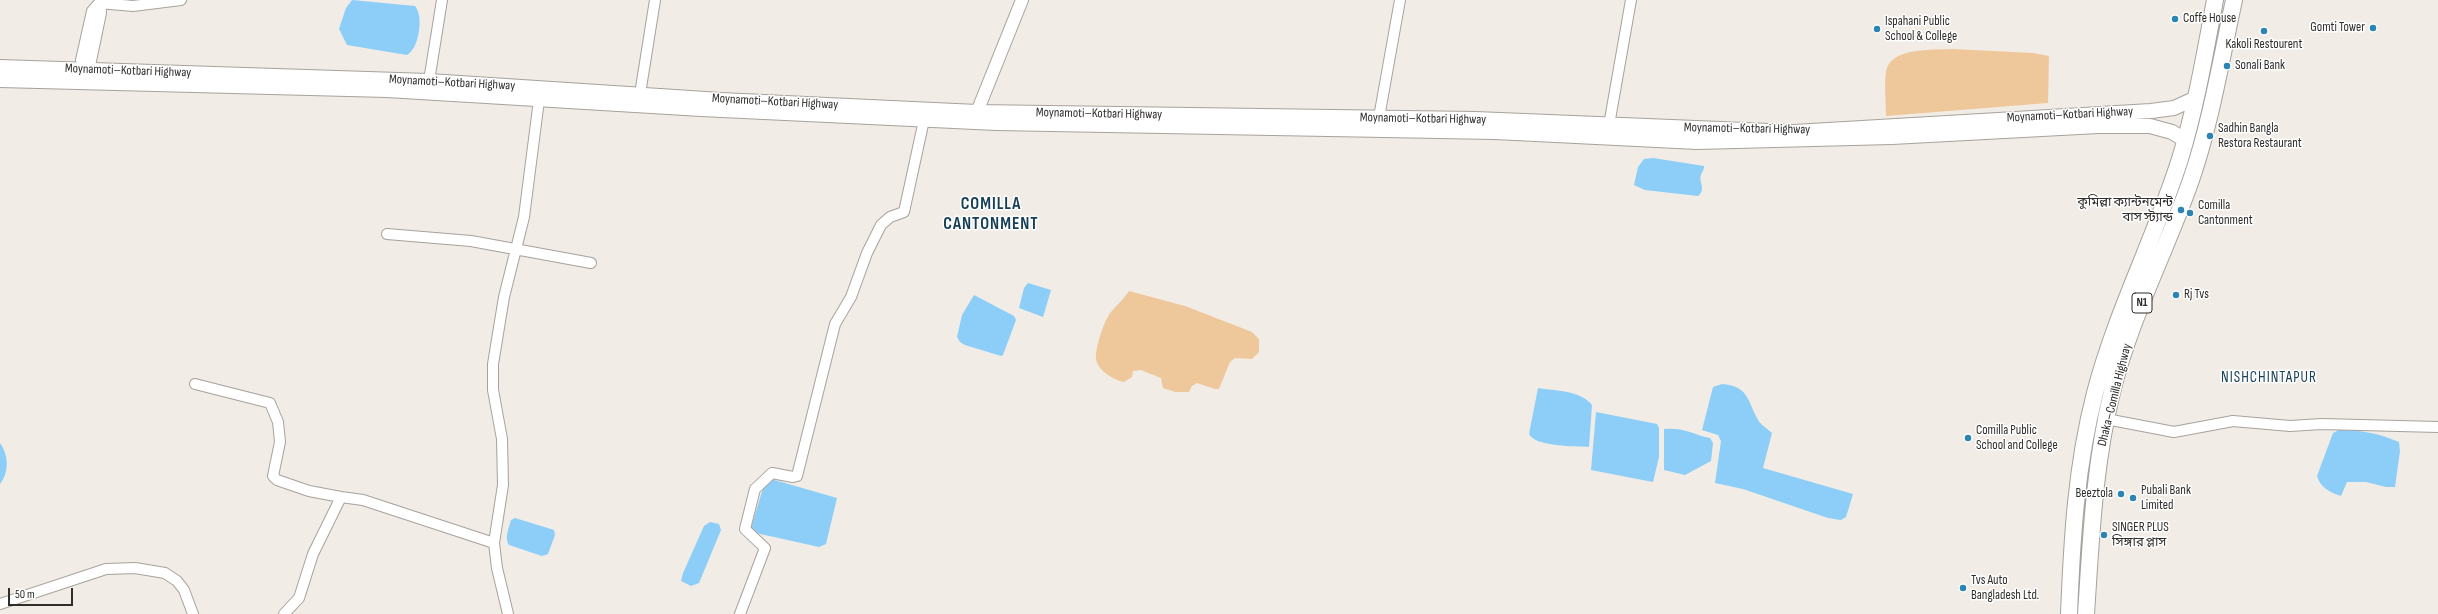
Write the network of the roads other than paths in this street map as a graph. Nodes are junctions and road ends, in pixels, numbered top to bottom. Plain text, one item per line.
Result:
1 (181, 0) edge
2 (442, 0) edge
3 (655, 0) edge
4 (1022, 0) edge
5 (1400, 0) edge
6 (1631, 0) edge
7 (2216, 0) edge
8 (2234, 0) edge
9 (99, 2) edge
10 (0, 67) edge
11 (84, 76) junction
12 (0, 80) edge
13 (429, 82) junction
14 (640, 94) junction
15 (2196, 98) junction
16 (539, 100) junction
17 (976, 117) junction
18 (924, 120) junction
19 (1378, 124) junction
20 (1609, 125) junction
21 (1794, 136) junction
22 (2186, 140) junction
23 (387, 234) dead end
24 (516, 249) junction
25 (591, 263) dead end
26 (195, 384) dead end
27 (2106, 419) junction
28 (2438, 427) edge
29 (342, 496) junction
30 (494, 542) junction
31 (0, 604) edge
32 (193, 614) edge
33 (284, 614) edge
34 (508, 614) edge
35 (740, 614) edge
36 (2069, 614) edge
37 (2086, 614) edge

1 - 9 street
2 - 13 street
3 - 14 street
4 - 17 street
5 - 19 street
6 - 20 street
7 - 15 highway, Dhaka–Comilla Highway / N1
8 - 27 highway, Dhaka–Comilla Highway / N1
9 - 11 street
10 - 11 main road, Moynamoti–Kotbari Highway
11 - 12 main road, Moynamoti–Kotbari Highway
11 - 13 main road, Moynamoti–Kotbari Highway
11 - 16 main road, Moynamoti–Kotbari Highway
13 - 14 main road, Moynamoti–Kotbari Highway
14 - 17 main road, Moynamoti–Kotbari Highway
15 - 21 main road, Moynamoti–Kotbari Highway
15 - 22 highway, Dhaka–Comilla Highway / N1
16 - 18 main road, Moynamoti–Kotbari Highway
16 - 24 street
17 - 18 main road, Moynamoti–Kotbari Highway
17 - 19 main road, Moynamoti–Kotbari Highway
18 - 35 street
19 - 20 main road, Moynamoti–Kotbari Highway
19 - 21 main road, Moynamoti–Kotbari Highway
20 - 21 main road, Moynamoti–Kotbari Highway
21 - 22 main road, Moynamoti–Kotbari Highway
22 - 36 highway, Dhaka–Comilla Highway / N1
23 - 24 street
24 - 25 street
24 - 30 street
26 - 29 street
27 - 28 street
27 - 37 highway, Dhaka–Comilla Highway / N1
29 - 30 street
29 - 33 street
30 - 34 street
31 - 32 street

